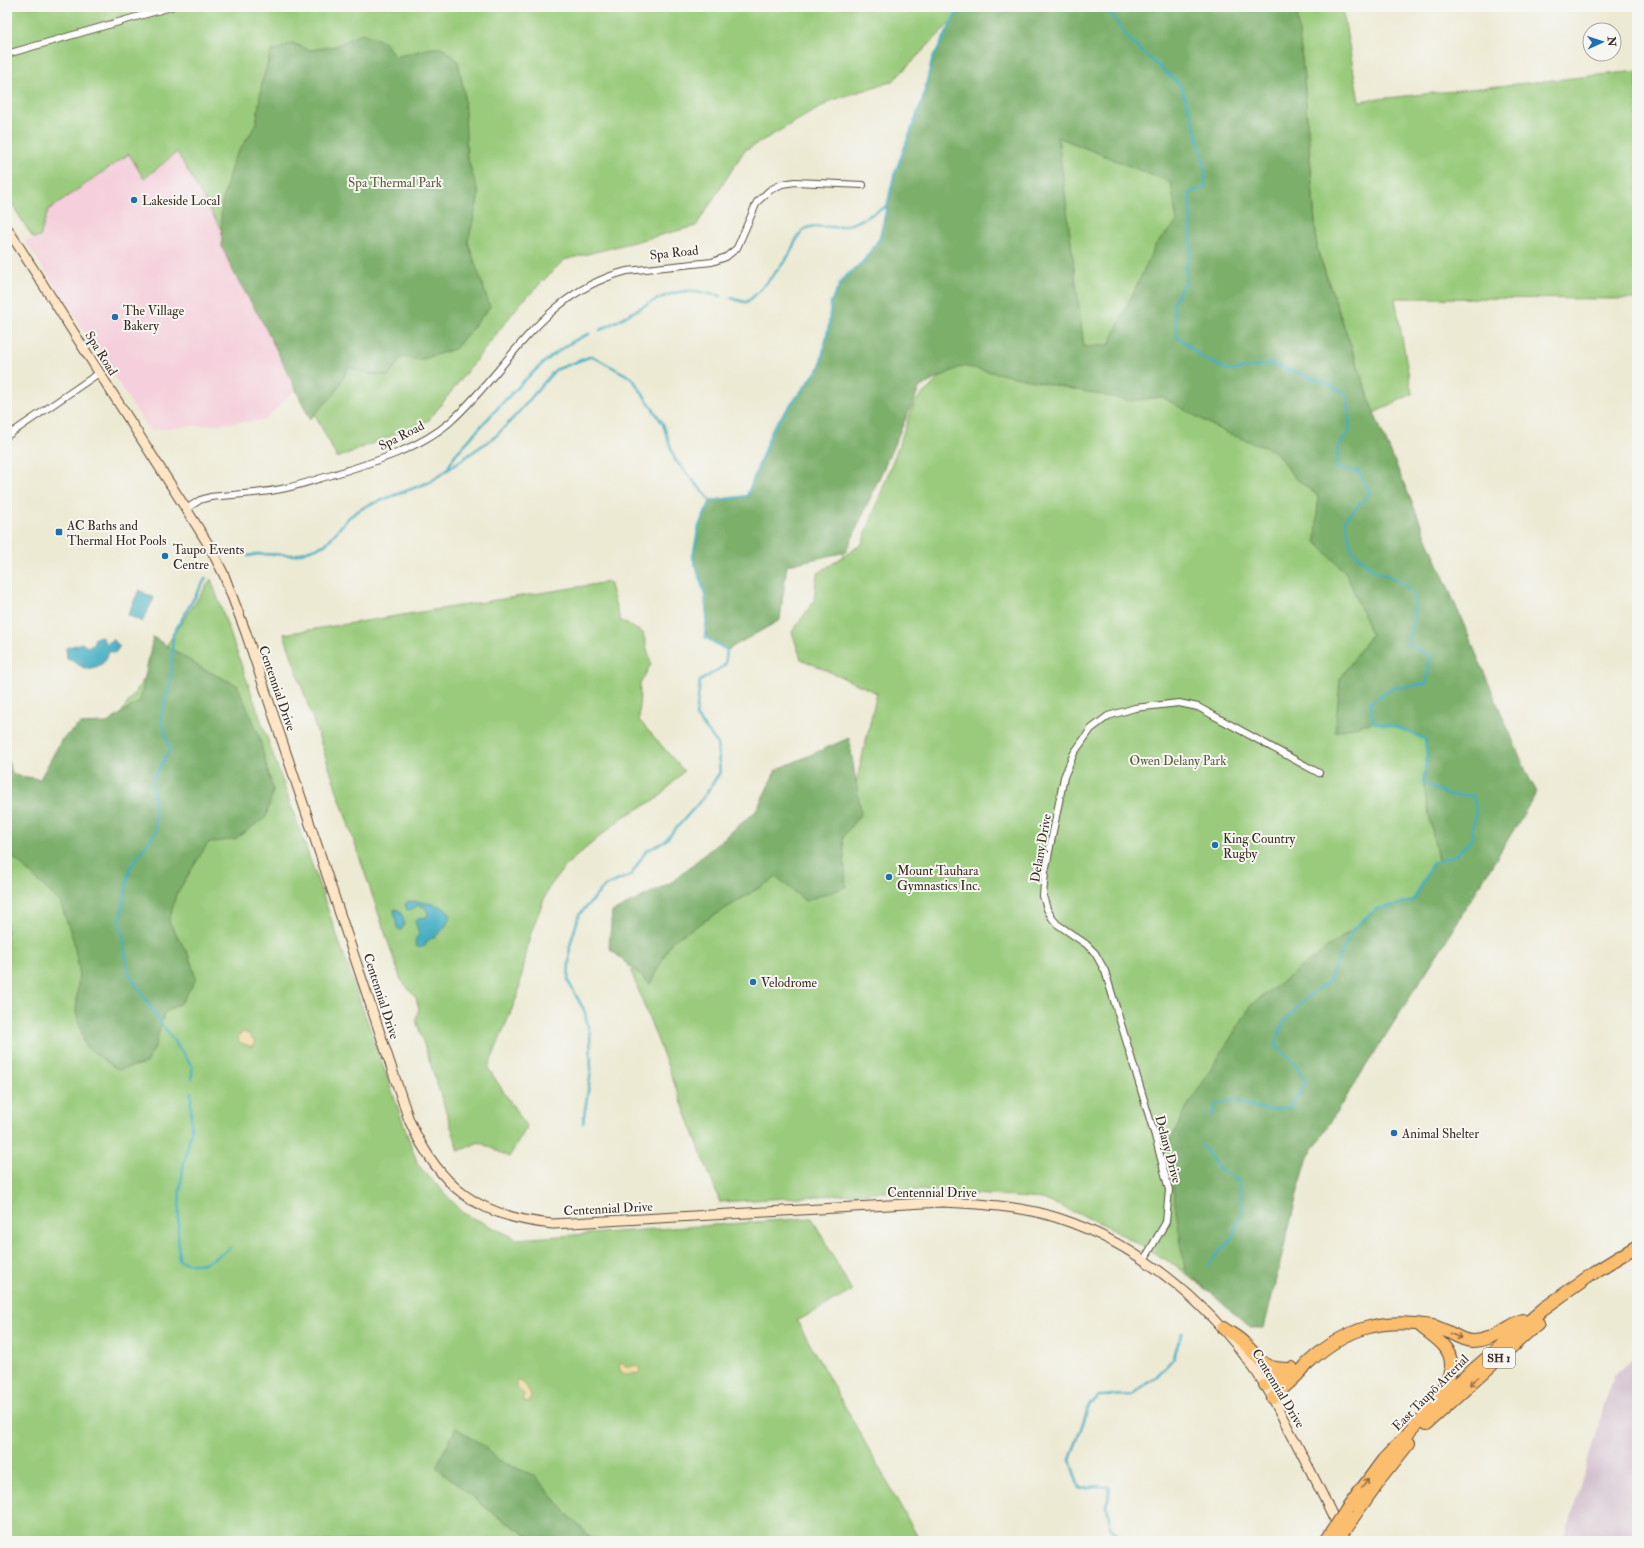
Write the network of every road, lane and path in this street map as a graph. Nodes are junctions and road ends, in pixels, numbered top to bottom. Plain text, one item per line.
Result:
1 (171, 7) edge
2 (7, 54) edge
3 (863, 185) dead end
4 (7, 228) edge
5 (99, 373) junction
6 (7, 436) edge
7 (186, 509) junction
8 (1319, 773) dead end
9 (1637, 1246) edge
10 (1637, 1255) edge
11 (1144, 1260) junction
12 (1543, 1309) junction
13 (1419, 1325) junction
14 (1223, 1328) junction
15 (1308, 1363) junction
16 (1290, 1369) junction
17 (1265, 1385) junction
18 (1273, 1398) junction
19 (1383, 1460) junction
20 (1350, 1514) junction
21 (1326, 1541) edge
22 (1337, 1541) edge
23 (1345, 1541) edge

1 - 2 street
3 - 7 street, Spa Road
4 - 5 main road, Spa Road
5 - 6 street
5 - 7 main road, Spa Road
7 - 11 main road, Centennial Drive
8 - 11 street, Delany Drive
9 - 12 highway, East Taupō Arterial / SH 1
10 -> 20 highway, East Taupō Arterial / SH 1
11 - 14 main road, Centennial Drive
13 -> 12 highway
12 - 19 highway, East Taupō Arterial / SH 1
13 - 15 highway
13 - 19 highway
14 - 16 highway
14 - 17 main road, Centennial Drive
15 - 16 highway
15 - 18 highway
16 - 17 highway
17 - 18 main road, Centennial Drive
18 - 23 main road, Centennial Drive
20 -> 19 highway, East Taupō Arterial / SH 1
20 - 21 highway, East Taupō Arterial / SH 1, bridge
20 - 22 highway, East Taupō Arterial / SH 1, bridge

